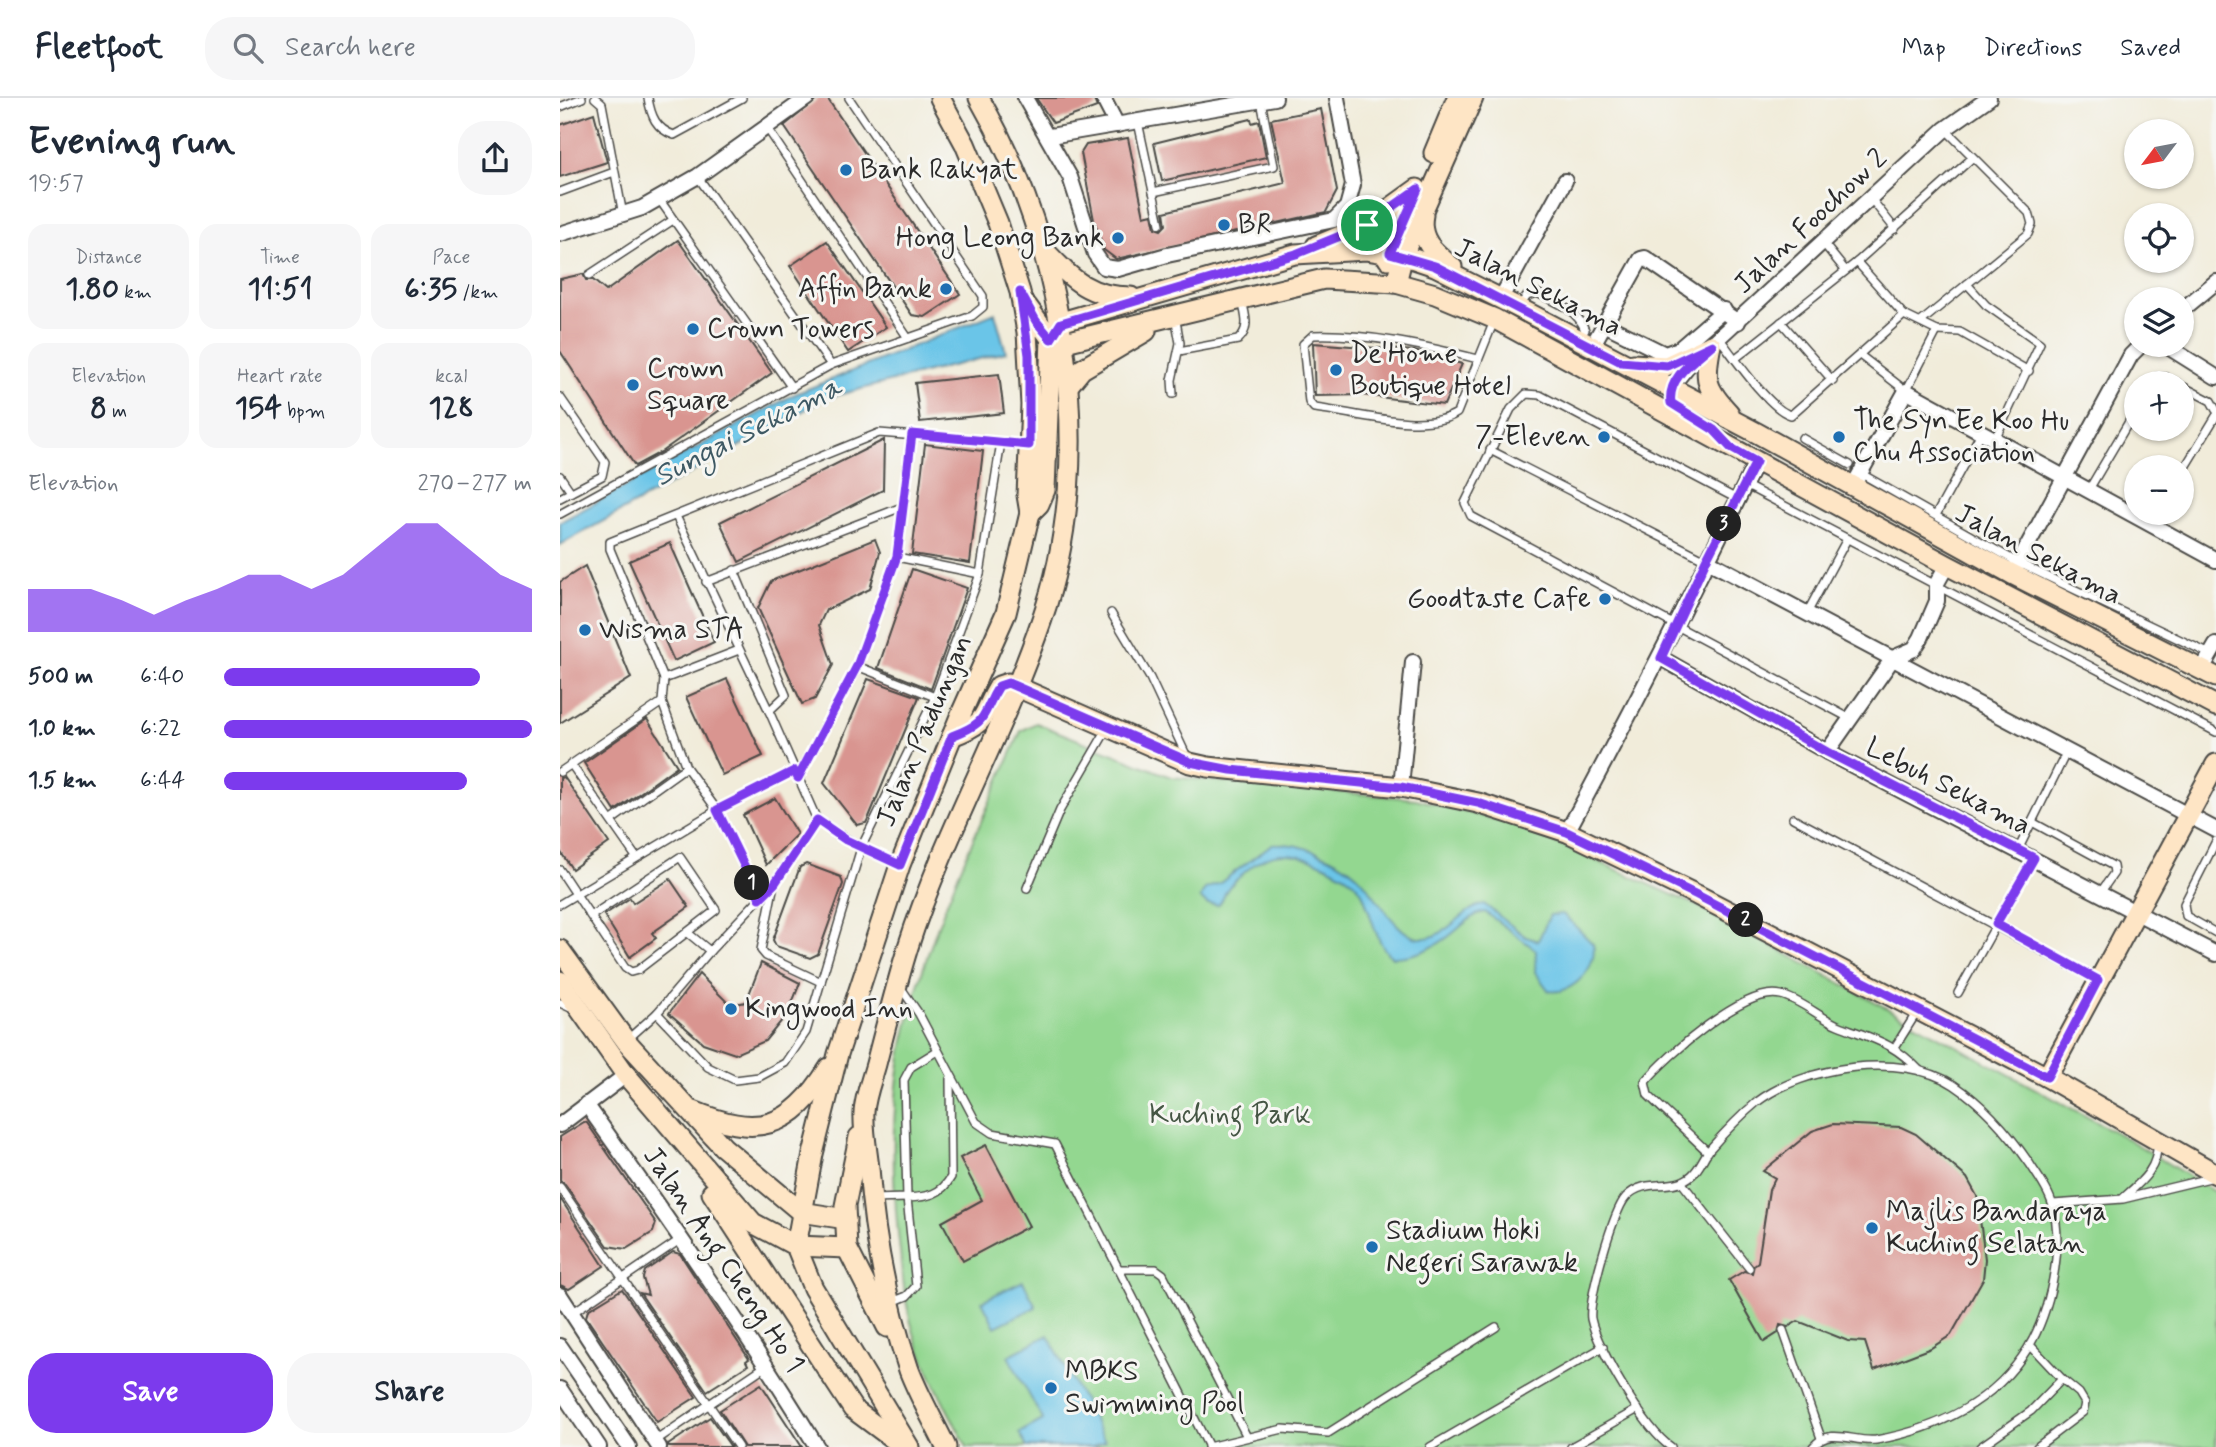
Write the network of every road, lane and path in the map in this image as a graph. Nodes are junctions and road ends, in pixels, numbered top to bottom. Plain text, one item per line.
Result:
1 (582, 98) edge
2 (596, 98) edge
3 (648, 98) edge
4 (742, 98) edge
5 (807, 98) edge
6 (849, 98) edge
7 (940, 98) edge
8 (979, 98) edge
9 (1025, 98) edge
10 (1103, 98) edge
11 (1337, 98) edge
12 (1473, 98) edge
13 (1989, 98) edge
14 (1268, 99) edge
15 (1452, 101) edge
16 (560, 107) edge
17 (1138, 122) junction
18 (1117, 125) junction
19 (767, 128) junction
20 (1945, 130) junction
21 (1050, 136) junction
22 (1972, 158) junction
23 (614, 172) junction
24 (698, 176) junction
25 (1565, 181) dead end
26 (1424, 191) junction
27 (560, 192) edge
28 (1153, 192) junction
29 (659, 199) junction
30 (1872, 200) junction
31 (624, 216) junction
32 (673, 220) junction
33 (1160, 224) dead end
34 (1895, 229) junction
35 (560, 234) edge
36 (1824, 244) junction
37 (1043, 250) junction
38 (1296, 254) junction
39 (1396, 254) junction
40 (1857, 262) junction
41 (1845, 270) junction
42 (589, 275) dead end
43 (1390, 282) junction
44 (2216, 282) edge
45 (1471, 283) junction
46 (1967, 284) junction
47 (1020, 292) junction
48 (1146, 297) junction
49 (1241, 298) junction
50 (1501, 298) junction
51 (2194, 300) edge
52 (1724, 310) junction
53 (1904, 315) junction
54 (1172, 317) junction
55 (1495, 319) junction
56 (1922, 321) junction
57 (1738, 322) junction
58 (1782, 322) junction
59 (1604, 324) junction
60 (1937, 331) junction
61 (1059, 335) junction
62 (908, 338) junction
63 (1716, 342) junction
64 (1584, 344) junction
65 (1179, 351) junction
66 (1861, 356) junction
67 (2130, 357) edge
68 (2184, 357) edge
69 (1735, 358) junction
70 (1478, 359) junction
71 (1621, 362) junction
72 (831, 365) junction
73 (2029, 371) junction
74 (2216, 377) edge
75 (1833, 381) junction
76 (1068, 386) junction
77 (1671, 387) junction
78 (792, 388) junction
79 (1906, 391) junction
80 (2194, 392) edge
81 (2216, 393) edge
82 (1173, 394) dead end
83 (560, 397) edge
84 (2211, 401) junction
85 (2216, 410) edge
86 (2216, 415) edge
87 (2124, 430) edge
88 (1757, 433) junction
89 (912, 434) junction
90 (1988, 435) junction
91 (1802, 438) dead end
92 (1001, 442) junction
93 (1029, 445) junction
94 (1731, 448) junction
95 (1490, 450) junction
96 (2192, 455) edge
97 (1823, 460) junction
98 (1756, 462) junction
99 (1854, 475) junction
100 (560, 476) edge
101 (2062, 477) junction
102 (1745, 485) junction
103 (2088, 491) junction
104 (571, 492) junction
105 (560, 498) edge
106 (1737, 499) junction
107 (2124, 506) edge
108 (902, 507) junction
109 (1030, 513) junction
110 (560, 514) edge
111 (1936, 515) junction
112 (676, 516) junction
113 (2165, 525) edge
114 (1847, 539) junction
115 (897, 556) junction
116 (1706, 560) junction
117 (2216, 560) edge
118 (1947, 565) junction
119 (2014, 568) junction
120 (734, 570) junction
121 (981, 574) junction
122 (706, 582) junction
123 (1937, 583) junction
124 (1111, 613) dead end
125 (1807, 614) junction
126 (1675, 627) junction
127 (2132, 635) junction
128 (739, 650) junction
129 (1661, 658) junction
130 (1893, 658) junction
131 (2212, 661) edge
132 (1413, 662) dead end
133 (857, 666) junction
134 (664, 679) junction
135 (1017, 686) junction
136 (2216, 693) edge
137 (935, 697) junction
138 (662, 702) junction
139 (2216, 706) edge
140 (769, 711) junction
141 (1851, 719) junction
142 (1109, 725) junction
143 (2216, 732) edge
144 (952, 736) junction
145 (2067, 751) junction
146 (1827, 752) junction
147 (1190, 762) junction
148 (571, 764) junction
149 (2216, 764) edge
150 (686, 767) junction
151 (560, 772) edge
152 (796, 775) junction
153 (1401, 787) junction
154 (717, 810) junction
155 (2189, 816) junction
156 (1793, 818) dead end
157 (612, 820) junction
158 (817, 820) junction
159 (2032, 822) junction
160 (2216, 831) edge
161 (1567, 832) junction
162 (2216, 841) edge
163 (861, 848) junction
164 (2018, 850) junction
165 (636, 857) junction
166 (2034, 858) junction
167 (900, 865) junction
168 (560, 870) edge
169 (775, 883) junction
170 (1027, 888) dead end
171 (2100, 893) junction
172 (577, 895) junction
173 (760, 898) junction
174 (560, 904) edge
175 (2137, 912) junction
176 (591, 916) junction
177 (1996, 924) junction
178 (688, 933) junction
179 (2216, 933) edge
180 (560, 950) edge
181 (710, 951) junction
182 (2216, 954) edge
183 (2098, 980) junction
184 (560, 981) edge
185 (821, 982) junction
186 (897, 982) junction
187 (1958, 993) dead end
188 (560, 1003) edge
189 (1917, 1012) junction
190 (582, 1013) junction
191 (657, 1013) junction
192 (626, 1041) junction
193 (1895, 1047) junction
194 (937, 1051) junction
195 (838, 1054) junction
196 (1920, 1072) junction
197 (626, 1075) junction
198 (949, 1075) junction
199 (2047, 1077) junction
200 (586, 1104) junction
201 (683, 1107) junction
202 (864, 1112) junction
203 (560, 1125) edge
204 (671, 1130) junction
205 (2156, 1138) junction
206 (1708, 1152) junction
207 (2216, 1175) edge
208 (1682, 1183) junction
209 (560, 1187) edge
210 (907, 1198) junction
211 (871, 1199) junction
212 (2123, 1199) junction
213 (2053, 1204) junction
214 (801, 1212) junction
215 (846, 1219) junction
216 (682, 1238) junction
217 (796, 1246) junction
218 (847, 1248) junction
219 (1749, 1268) dead end
220 (1117, 1269) junction
221 (624, 1277) junction
222 (560, 1295) edge
223 (889, 1303) junction
224 (572, 1313) junction
225 (1496, 1327) dead end
226 (1783, 1330) dead end
227 (2030, 1345) junction
228 (560, 1346) edge
229 (1603, 1347) junction
230 (767, 1365) junction
231 (910, 1372) junction
232 (2063, 1379) junction
233 (560, 1389) edge
234 (709, 1404) junction
235 (1638, 1409) junction
236 (1247, 1437) junction
237 (1821, 1438) junction
238 (657, 1444) edge
239 (1873, 1444) edge
240 (599, 1447) edge
241 (629, 1447) edge
242 (738, 1447) edge
243 (817, 1447) edge
244 (904, 1447) edge
245 (909, 1447) edge
246 (946, 1447) edge
247 (1209, 1447) edge
248 (1430, 1447) edge
249 (1571, 1447) edge
250 (1671, 1447) edge
251 (1813, 1447) edge
252 (1980, 1447) edge
253 (2037, 1447) edge

1 - 16 lane
2 - 23 lane
3 - 4 lane
5 - 19 street
6 - 62 lane
7 - 47 main road
8 - 37 main road
9 - 21 street
10 - 18 street
11 - 21 street
12 - 26 main road
13 - 20 street, Jalan Foochow 2
14 - 17 street
14 - 28 lane
15 - 26 main road
17 - 18 street
17 - 28 lane
18 - 21 street
19 - 24 street
19 - 62 lane
20 - 22 lane
20 - 30 street, Jalan Foochow 2
22 - 34 lane
22 - 46 lane
23 - 27 lane
23 - 31 lane
24 - 29 street
24 - 72 lane
25 - 50 street
26 - 38 main road
26 - 39 main road
26 - 45 main road
28 - 33 lane
29 - 31 street
29 - 32 lane
30 - 34 lane
30 - 36 street, Jalan Foochow 2
31 - 35 street
32 - 42 lane
32 - 78 lane
34 - 40 lane
36 - 41 lane
36 - 57 street, Jalan Foochow 2
37 - 48 main road
37 - 61 main road
38 - 39 main road, Jalan Sekama
38 - 48 main road, Jalan Sekama
39 - 43 main road
39 - 45 main road, Jalan Sekama
40 - 41 lane
40 - 53 lane
41 - 58 lane
43 - 49 main road, Jalan Sekama
43 - 55 main road, Jalan Sekama
44 - 51 street
45 - 50 main road, Jalan Sekama
46 - 56 lane
46 - 73 lane
47 - 61 main road
47 - 93 main road, Jalan Padungan
48 - 61 main road, Jalan Sekama
49 - 54 main road, Jalan Sekama
49 - 65 lane
50 - 64 main road, Jalan Sekama
52 - 57 street
52 - 59 street
52 - 59 street
53 - 56 lane
53 - 66 lane
54 - 61 main road, Jalan Sekama
54 - 65 lane
54 - 76 main road
55 - 70 lane
55 - 94 main road, Jalan Sekama
56 - 60 lane
57 - 63 street, Jalan Foochow 2
58 - 69 lane
58 - 75 lane
59 - 64 street
60 - 73 lane
60 - 79 lane
61 - 76 main road
61 - 109 main road
62 - 72 lane
63 - 69 lane
63 - 71 main road
63 - 77 street, Jalan Foochow 2
63 - 88 main road
64 - 71 main road, Jalan Sekama
65 - 82 lane
66 - 75 lane
66 - 79 lane
67 - 101 street
68 - 74 street
69 - 75 lane
70 - 70 lane
71 - 77 main road, Jalan Sekama
72 - 78 lane
73 - 90 lane
76 - 135 main road
77 - 88 main road, Jalan Sekama
77 - 94 main road
78 - 110 lane
79 - 90 street
79 - 99 street
80 - 84 lane
81 - 84 lane
83 - 104 lane
84 - 85 lane
86 - 96 lane
87 - 103 lane
88 - 97 main road, Jalan Sekama
89 - 92 lane
89 - 108 lane
89 - 112 lane
90 - 101 street
90 - 111 lane
91 - 97 lane
92 - 93 lane
92 - 121 lane
93 - 109 main road, Jalan Padungan
94 - 98 main road, Jalan Sekama
95 - 106 lane
95 - 116 lane
95 - 126 lane
97 - 99 main road, Jalan Sekama
98 - 102 street
98 - 118 main road, Jalan Sekama
99 - 111 lane
99 - 119 main road, Jalan Sekama
100 - 104 lane
101 - 103 street
101 - 119 street
102 - 106 street
102 - 114 lane
103 - 107 street
104 - 105 lane
106 - 116 street
108 - 115 lane
108 - 120 lane
109 - 144 main road, Jalan Padungan
111 - 119 lane
112 - 122 lane
112 - 134 lane
113 - 117 street
114 - 123 lane
114 - 125 lane
115 - 121 lane
115 - 133 lane
116 - 125 street
116 - 126 street
118 - 123 street
118 - 139 main road, Jalan Sekama
119 - 127 main road, Jalan Sekama
119 - 131 lane
120 - 122 lane
120 - 140 lane
121 - 137 lane
122 - 128 lane
123 - 130 street
123 - 143 lane
124 - 147 lane
125 - 130 street
126 - 129 street
126 - 141 lane
127 - 131 main road, Jalan Sekama
127 - 136 main road
128 - 134 lane
128 - 140 lane
129 - 146 street, Lebuh Sekama
129 - 161 street
130 - 141 street
130 - 145 street
132 - 153 street
133 - 137 lane
133 - 152 lane
134 - 138 lane
135 - 142 main road
135 - 144 main road
135 - 186 main road
137 - 163 lane
138 - 148 lane
138 - 150 lane
140 - 152 lane
141 - 146 street
142 - 147 main road
142 - 170 lane
144 - 167 main road, Jalan Padungan
145 - 155 street
145 - 159 lane
146 - 164 street, Lebuh Sekama
147 - 153 main road
148 - 151 lane
148 - 157 lane
149 - 155 main road
150 - 154 lane
150 - 157 lane
152 - 154 lane
152 - 158 lane
153 - 161 main road
154 - 165 lane
154 - 173 lane
155 - 160 street
155 - 175 main road
156 - 177 lane
157 - 165 lane
158 - 163 lane
158 - 169 lane
159 - 164 lane
159 - 171 lane
161 - 189 main road
162 - 179 lane
163 - 167 lane
163 - 185 lane
164 - 166 street, Lebuh Sekama
165 - 172 lane
166 - 171 street, Lebuh Sekama
166 - 177 lane
167 - 195 main road, Jalan Padungan
168 - 172 lane
169 - 173 lane
169 - 185 lane
171 - 175 street, Lebuh Sekama
172 - 174 lane
172 - 176 lane
173 - 181 lane
175 - 182 street, Lebuh Sekama
175 - 183 main road
176 - 178 lane
176 - 178 lane
177 - 183 lane
177 - 187 lane
178 - 181 lane
180 - 192 main road
181 - 191 lane
183 - 199 main road
184 - 190 main road
185 - 191 lane
186 - 194 lane
186 - 202 main road
188 - 190 lane
189 - 193 lane
189 - 199 main road
190 - 197 main road
191 - 192 lane
192 - 201 main road
193 - 196 lane
193 - 206 lane
194 - 198 lane
194 - 210 lane
195 - 201 main road
195 - 214 main road, Jalan Padungan
196 - 206 lane
196 - 213 lane
197 - 200 street
197 - 204 main road
198 - 210 lane
198 - 220 lane
199 - 205 main road
200 - 203 street
200 - 216 street, Jalan Ang Cheng Ho 1
201 - 214 main road
202 - 211 main road
202 - 215 main road
204 - 217 main road
204 - 244 main road
205 - 207 main road
205 - 212 lane
206 - 208 lane
207 - 212 lane
208 - 219 lane
208 - 229 lane
209 - 221 lane
210 - 211 lane
210 - 223 lane
211 - 223 main road
212 - 213 lane
213 - 227 lane
214 - 215 main road
214 - 217 main road, Jalan Padungan
215 - 218 main road
216 - 221 lane
216 - 230 street, Jalan Ang Cheng Ho 1
217 - 218 main road
217 - 245 main road
218 - 231 main road
220 - 236 lane
220 - 247 lane
221 - 224 lane
221 - 234 lane
222 - 224 street
223 - 231 main road
224 - 238 street
225 - 236 lane
226 - 237 lane
227 - 232 lane
227 - 239 lane
228 - 241 street
229 - 235 lane
229 - 248 lane
230 - 234 lane
230 - 243 street, Jalan Ang Cheng Ho 1
231 - 246 main road
232 - 252 lane
232 - 253 lane
233 - 240 street
234 - 238 lane
234 - 242 lane
235 - 249 lane
235 - 250 lane
236 - 247 lane
237 - 239 lane
237 - 251 lane

